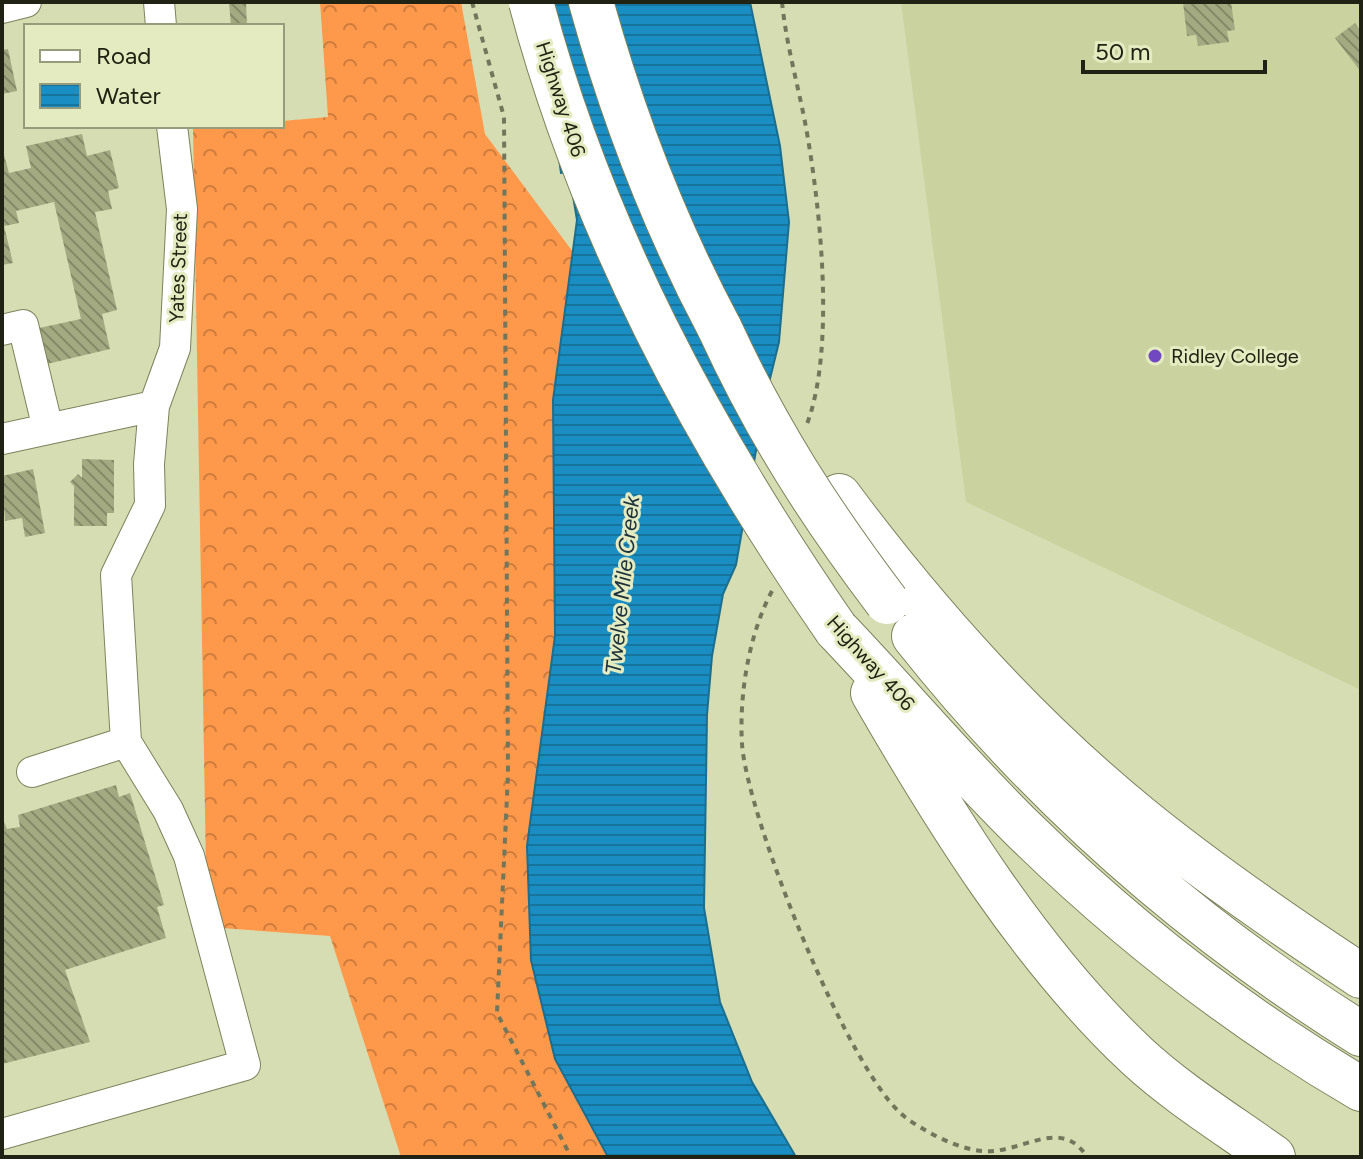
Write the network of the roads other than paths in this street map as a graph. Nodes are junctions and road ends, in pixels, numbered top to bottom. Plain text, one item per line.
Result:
1 (26, 2) edge
2 (159, 2) edge
3 (531, 2) edge
4 (591, 2) edge
5 (2, 8) edge
6 (161, 24) edge
7 (172, 128) edge
8 (720, 329) junction
9 (2, 330) edge
10 (154, 406) junction
11 (48, 429) junction
12 (2, 439) edge
13 (836, 629) junction
14 (126, 742) junction
15 (32, 772) dead end
16 (1361, 976) edge
17 (1361, 1034) edge
18 (1361, 1089) edge
19 (1219, 1119) junction
20 (2, 1134) edge
21 (1273, 1157) edge
22 (1293, 1157) edge

1 - 5 street
2 - 6 street
3 - 13 highway, Highway 406, bridge
4 - 8 highway
7 - 10 street, Yates Street
8 - 16 highway, bridge
8 - 17 highway, bridge
9 - 11 street
10 - 11 street
10 - 14 street, Yates Street
11 - 12 street
13 - 18 highway, Highway 406
13 - 19 highway
14 - 15 street
14 - 20 street
19 - 21 highway
19 - 22 highway

